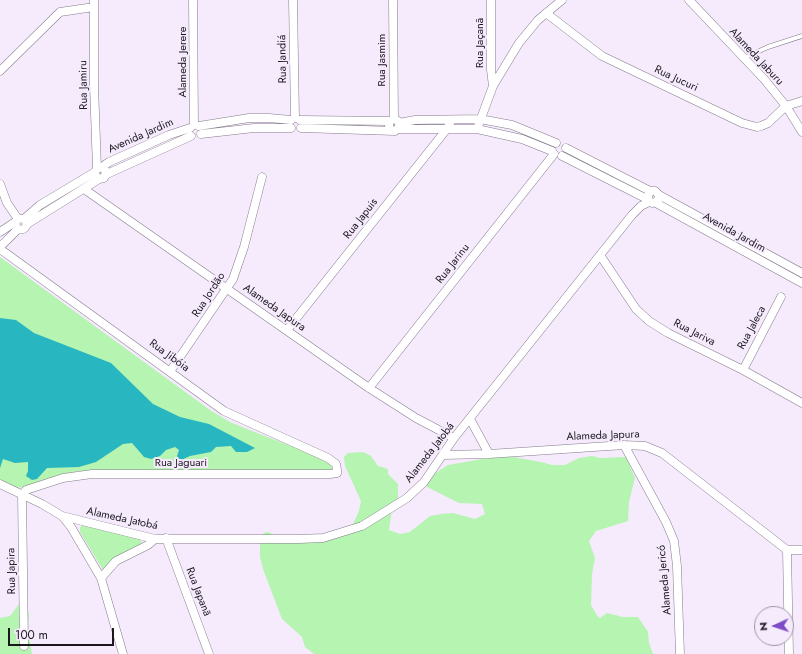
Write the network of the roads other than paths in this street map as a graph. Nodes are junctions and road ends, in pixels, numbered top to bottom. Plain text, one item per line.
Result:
1 (193, 0) edge
2 (293, 0) edge
3 (393, 0) edge
4 (492, 0) edge
5 (562, 0) edge
6 (689, 0) edge
7 (94, 3) edge
8 (546, 13) junction
9 (802, 36) edge
10 (744, 58) junction
11 (0, 71) edge
12 (493, 86) junction
13 (802, 101) edge
14 (786, 106) junction
15 (480, 119) junction
16 (452, 120) junction
17 (294, 122) junction
18 (394, 124) junction
19 (196, 128) junction
20 (477, 129) junction
21 (446, 130) junction
22 (802, 132) edge
23 (558, 150) junction
24 (100, 172) junction
25 (262, 177) dead end
26 (0, 184) edge
27 (84, 189) junction
28 (652, 198) junction
29 (20, 223) junction
30 (0, 232) edge
31 (0, 248) edge
32 (600, 255) junction
33 (802, 274) edge
34 (802, 283) edge
35 (227, 289) junction
36 (781, 297) dead end
37 (287, 330) junction
38 (171, 370) junction
39 (743, 370) junction
40 (369, 388) junction
41 (802, 403) edge
42 (470, 419) junction
43 (454, 438) junction
44 (624, 444) junction
45 (489, 454) junction
46 (443, 455) junction
47 (336, 464) joint
48 (1, 487) edge
49 (22, 495) junction
50 (62, 516) junction
51 (166, 538) junction
52 (155, 539) junction
53 (787, 550) junction
54 (802, 550) edge
55 (101, 578) junction
56 (24, 646) dead end
57 (123, 654) edge
58 (209, 654) edge
59 (680, 654) edge
60 (789, 654) edge

1 - 19 street, Alameda Jerere
2 - 17 street, Rua Jandiá
3 - 18 street, Rua Jasmim
4 - 12 street, Rua Jaçanã
5 - 8 street
6 - 10 street, Alameda Jaburu
7 - 11 street
7 - 24 street, Rua Jamiru
8 - 12 street
8 - 14 street, Rua Jucuri
9 - 10 lane
10 - 14 street, Alameda Jaburu
12 - 15 street
13 - 14 street, Rua Jucuri
14 - 22 street, Alameda Jaburu
15 - 16 street, Avenida Jardim
15 - 20 street
15 - 23 street, Avenida Jardim
16 - 18 street, Avenida Jardim
16 - 21 street, Rua Japuis
17 - 18 street, Avenida Jardim
17 - 18 street, Avenida Jardim
17 - 19 street, Avenida Jardim
18 - 21 street, Avenida Jardim
19 - 24 street, Avenida Jardim
19 - 24 street, Avenida Jardim
20 - 21 street, Avenida Jardim
20 - 23 street, Avenida Jardim
21 - 37 street, Rua Japuis
23 - 28 street, Avenida Jardim
23 - 40 street, Rua Jarinu
24 - 27 street, Avenida Jardim
24 - 29 street, Avenida Jardim
25 - 35 street, Rua Jordão
26 - 29 street
27 - 29 street, Avenida Jardim
27 - 35 street, Alameda Japura
28 - 32 street, Alameda Jatobá
28 - 33 street, Avenida Jardim
28 - 34 street, Avenida Jardim
29 - 30 street, Avenida Jardim
29 - 31 street, Avenida Jardim
31 - 38 street, Rua Jibóia
32 - 39 street, Rua Jariva
32 - 42 street, Alameda Jatobá
35 - 37 street, Alameda Japura
35 - 38 street, Rua Jordão
36 - 39 street, Rua Jaleca
37 - 40 street, Alameda Japura
38 - 47 street, Rua Jibóia
39 - 41 street, Rua Jariva
40 - 43 street, Alameda Japura
42 - 43 street, Alameda Jatobá
42 - 45 street
43 - 46 street, Alameda Jatobá
44 - 45 street, Alameda Japura
44 - 53 street, Alameda Japura
44 - 59 street, Alameda Jericó
45 - 46 street, Alameda Japura
46 - 51 street, Alameda Jatobá
47 - 49 street, Rua Jaguari
48 - 49 street, Alameda Jatobá
49 - 50 street, Alameda Jatobá
49 - 56 street, Rua Japira
50 - 52 street, Alameda Jatobá
50 - 55 street
51 - 52 street, Alameda Jatobá
51 - 58 street, Rua Japanã
52 - 55 street
53 - 54 street
53 - 60 street
55 - 57 street

